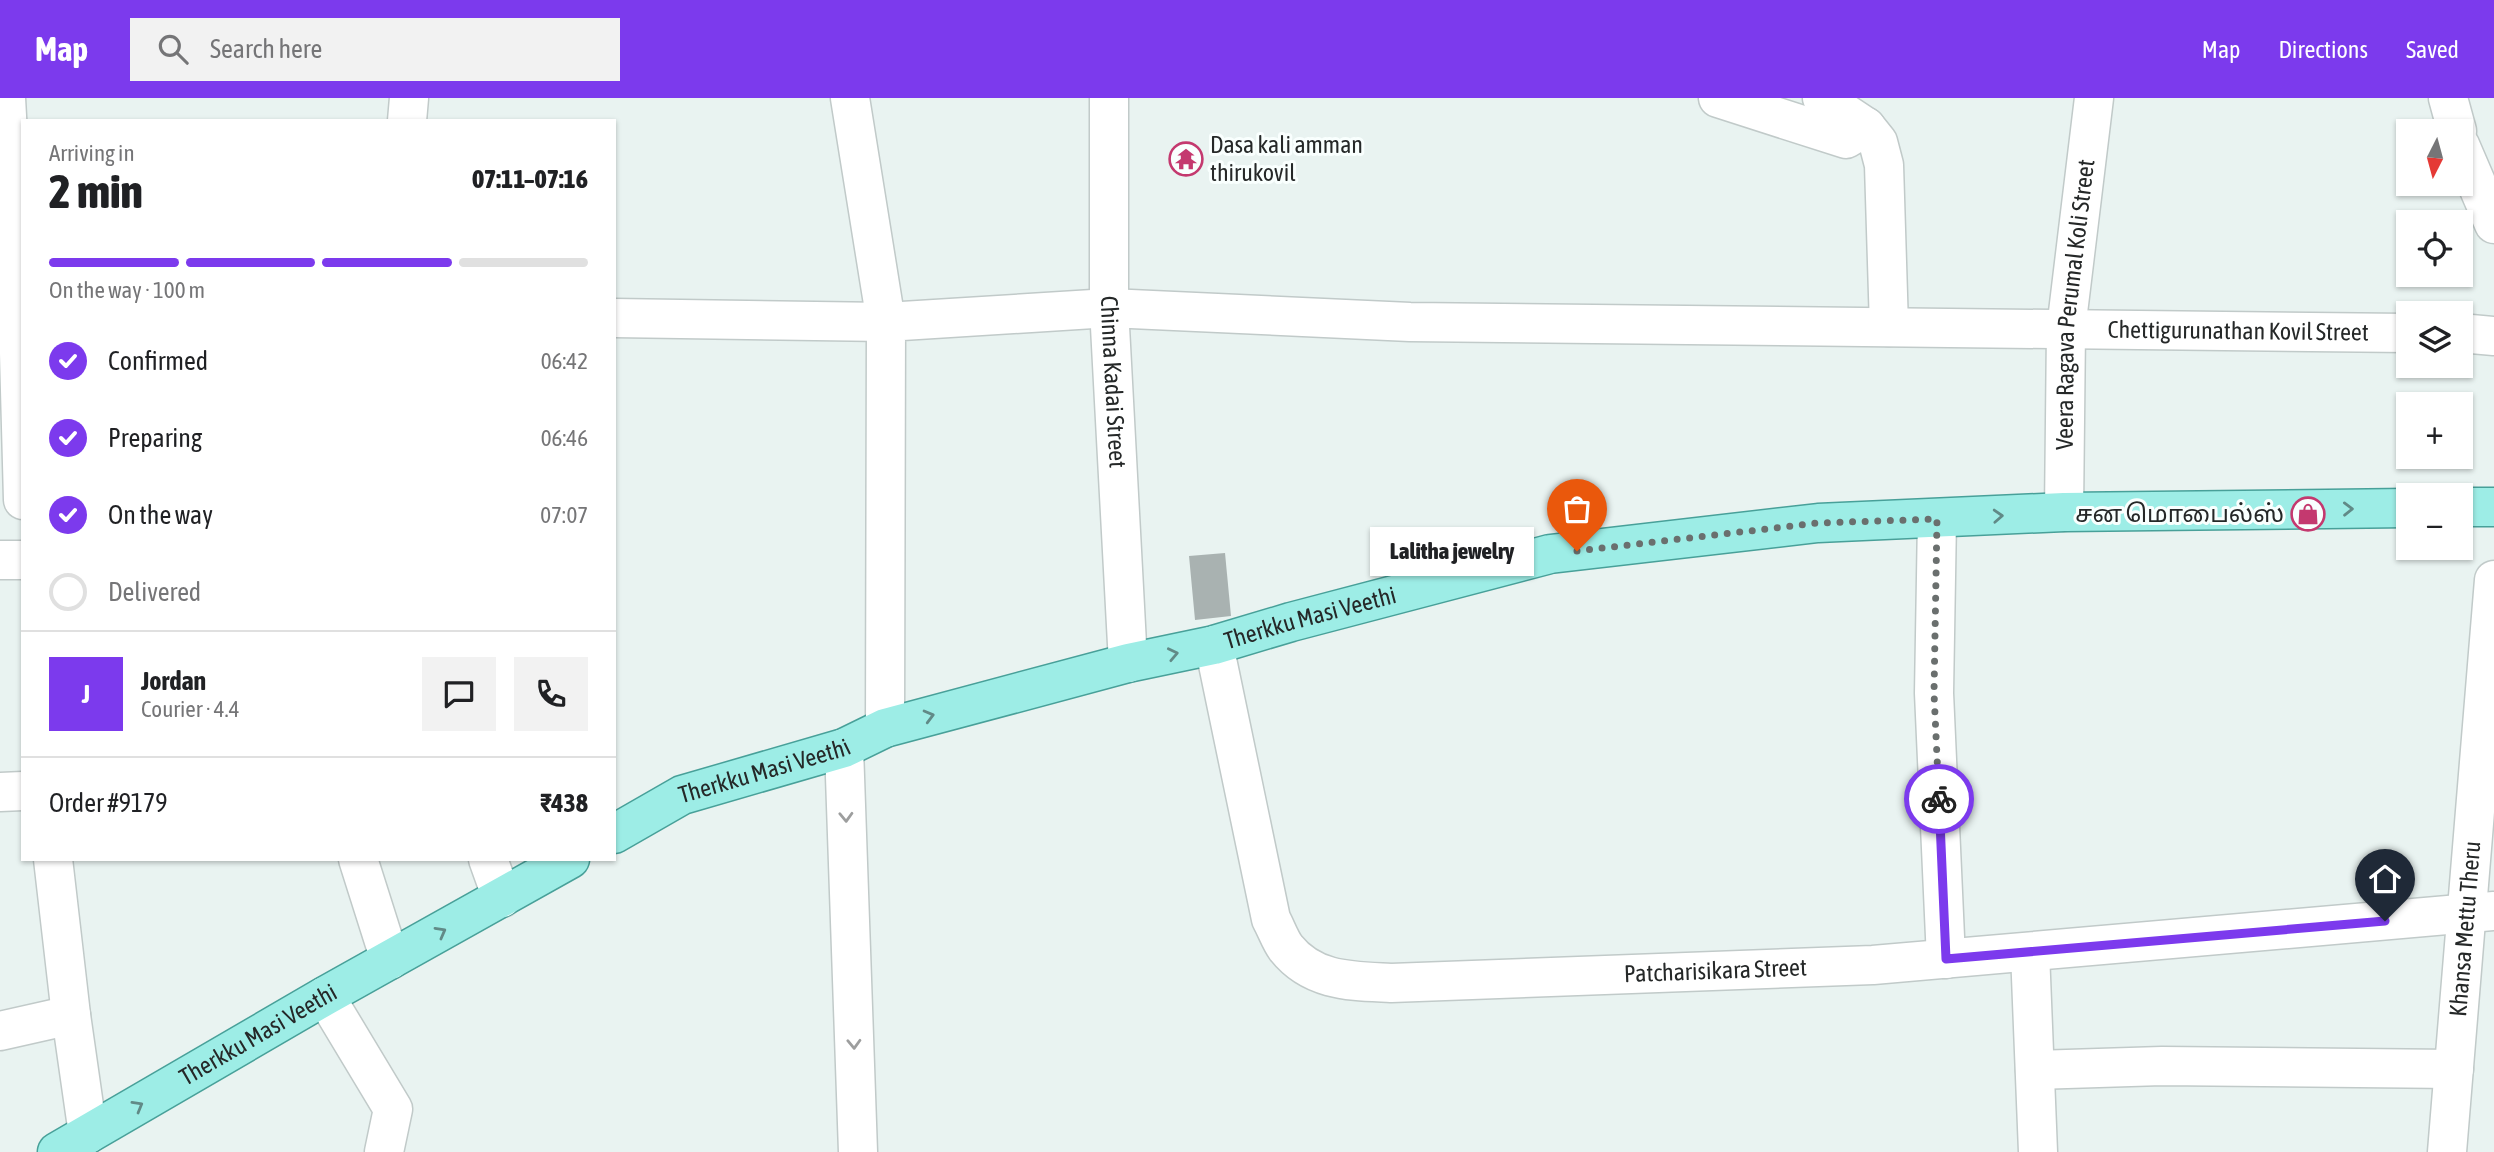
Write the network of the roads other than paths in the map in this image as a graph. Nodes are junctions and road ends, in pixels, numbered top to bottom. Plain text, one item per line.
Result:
1 (6, 98) edge
2 (409, 98) edge
3 (850, 98) edge
4 (1109, 98) edge
5 (1718, 98) edge
6 (1822, 98) edge
7 (2094, 98) edge
8 (2448, 98) edge
9 (407, 119) edge
10 (2454, 119) edge
11 (1866, 127) junction
12 (2473, 175) edge
13 (2494, 224) edge
14 (1109, 308) junction
15 (9, 317) edge
16 (616, 318) edge
17 (886, 322) junction
18 (1889, 327) junction
19 (2066, 329) junction
20 (2396, 332) edge
21 (2473, 334) edge
22 (2494, 335) edge
23 (21, 474) edge
24 (2473, 507) edge
25 (2494, 507) edge
26 (2396, 508) edge
27 (2064, 512) junction
28 (1937, 519) junction
29 (0, 560) edge
30 (21, 560) edge
31 (2494, 580) edge
32 (1213, 645) junction
33 (1128, 663) junction
34 (885, 728) junction
35 (844, 748) junction
36 (21, 791) edge
37 (0, 792) edge
38 (616, 833) edge
39 (53, 861) edge
40 (359, 861) edge
41 (489, 861) edge
42 (567, 861) edge
43 (502, 898) junction
44 (2480, 912) edge
45 (2031, 952) junction
46 (1946, 959) junction
47 (390, 960) junction
48 (325, 996) junction
49 (71, 1015) junction
50 (0, 1031) edge
51 (2454, 1069) junction
52 (2035, 1070) junction
53 (73, 1143) edge
54 (384, 1152) edge
55 (858, 1152) edge
56 (2038, 1152) edge
57 (2447, 1152) edge

1 - 15 street
2 - 9 street
3 - 17 street
4 - 14 street, Chinna Kadai Street
5 - 11 street
6 - 11 street
7 - 19 street, Veera Ragava Perumal Koli Street
8 - 10 street
11 - 18 street
12 - 13 street
14 - 17 street, Chettigurunathan Kovil Street
14 - 18 street, Chettigurunathan Kovil Street
14 - 33 street, Chinna Kadai Street
15 - 23 street
16 - 17 street, Chettigurunathan Kovil Street
17 - 34 street
18 - 19 street, Chettigurunathan Kovil Street
19 - 20 street, Chettigurunathan Kovil Street
19 - 27 street, Veera Ragava Perumal Koli Street
21 - 22 street
24 - 25 main road
27 -> 26 main road, Therkku Masi Veethi
28 -> 27 main road, Therkku Masi Veethi
28 - 32 main road, Therkku Masi Veethi
28 - 46 street
29 - 30 street
31 - 44 street, Khansa Mettu Theru
33 -> 32 main road, Therkku Masi Veethi
32 - 46 street, Patcharisikara Street
34 -> 33 main road, Therkku Masi Veethi
34 - 35 main road, Therkku Masi Veethi
35 - 38 main road, Therkku Masi Veethi
35 -> 55 street
36 - 37 street
39 - 49 street
40 - 47 street
41 - 43 street
42 - 43 main road, Therkku Masi Veethi
47 -> 43 main road, Therkku Masi Veethi
44 - 45 street, Patcharisikara Street
44 - 51 street, Khansa Mettu Theru
45 - 46 street, Patcharisikara Street
45 - 52 street
47 - 48 main road, Therkku Masi Veethi
53 -> 48 main road, Therkku Masi Veethi
48 - 54 street
49 - 50 street
49 - 53 street
51 - 52 street
51 - 57 street, Khansa Mettu Theru
52 - 56 street

